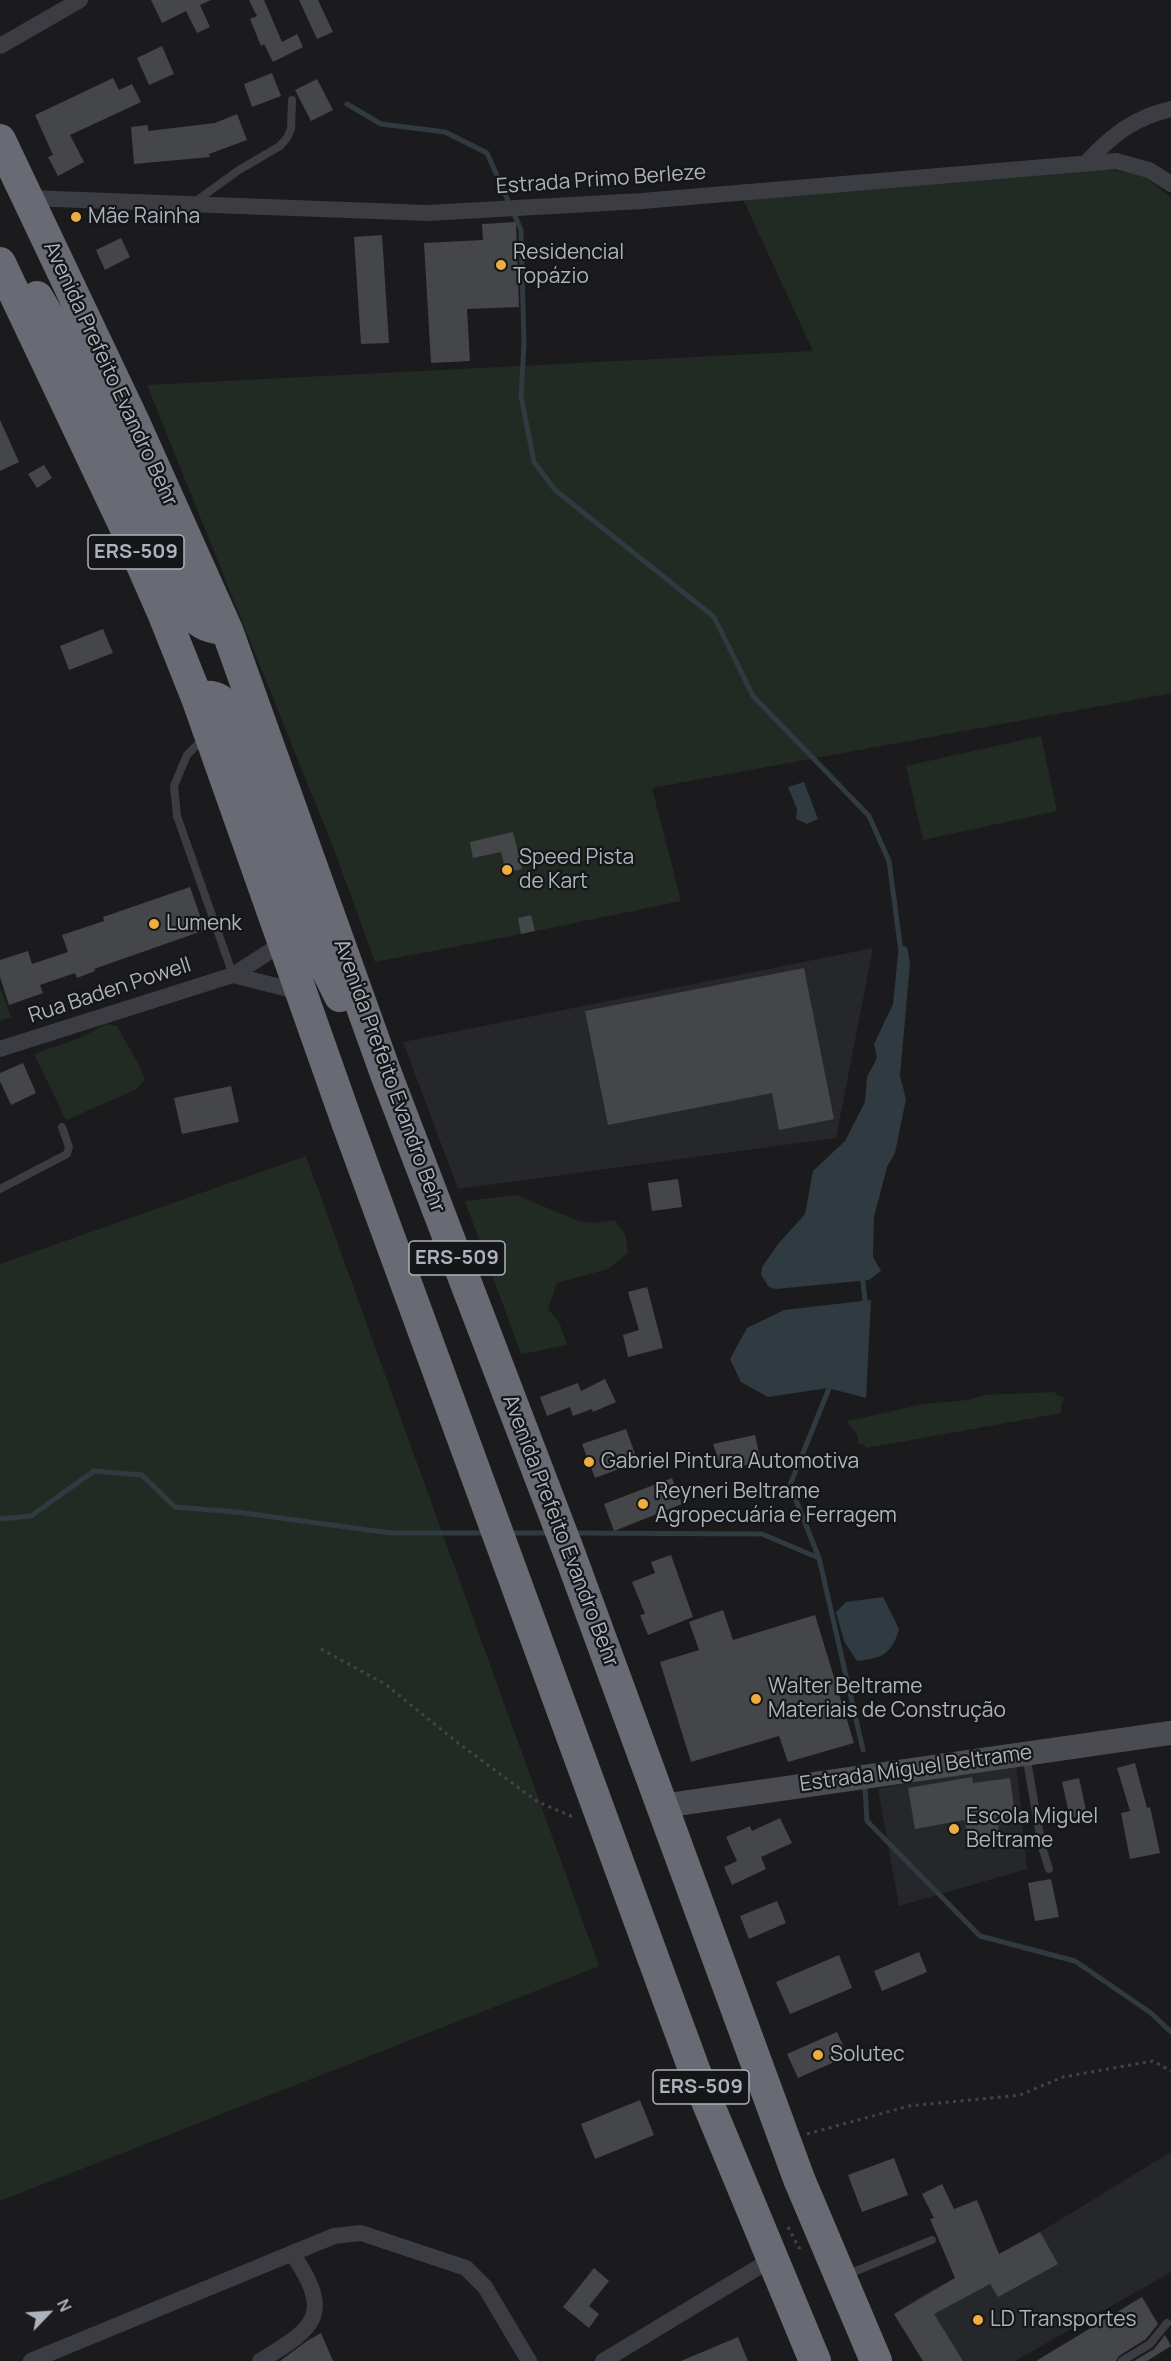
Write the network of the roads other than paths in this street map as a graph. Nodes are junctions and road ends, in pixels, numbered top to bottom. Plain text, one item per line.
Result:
1 (80, 0) edge
2 (0, 46) edge
3 (292, 100) dead end
4 (1171, 109) edge
5 (0, 140) edge
6 (1087, 162) junction
7 (1171, 184) edge
8 (28, 198) junction
9 (191, 205) junction
10 (0, 245) edge
11 (0, 263) edge
12 (227, 630) junction
13 (197, 698) junction
14 (209, 732) junction
15 (284, 943) junction
16 (233, 975) junction
17 (300, 992) junction
18 (0, 1049) edge
19 (386, 1074) junction
20 (62, 1128) dead end
21 (0, 1189) edge
22 (1171, 1733) edge
23 (1025, 1753) junction
24 (662, 1806) junction
25 (1049, 1869) dead end
26 (932, 2240) dead end
27 (292, 2253) junction
28 (771, 2259) junction
29 (840, 2278) junction
30 (1167, 2323) dead end
31 (813, 2360) edge
32 (31, 2361) edge
33 (260, 2361) edge
34 (529, 2361) edge
35 (603, 2361) edge
36 (876, 2361) edge
37 (1122, 2361) edge

1 - 2 street
3 - 9 lane
4 - 6 street
5 - 8 highway, Avenida Prefeito Evandro Behr / ERS-509
6 - 7 street, Estrada Primo Berleze
6 - 9 street, Estrada Primo Berleze
8 - 9 street, Estrada Primo Berleze
8 - 12 highway, Avenida Prefeito Evandro Behr / ERS-509
10 - 12 highway
11 - 13 highway, ERS-509
12 - 19 highway, Avenida Prefeito Evandro Behr / ERS-509
13 - 14 highway, ERS-509
13 - 19 highway
14 - 15 highway, ERS-509
14 - 16 lane
15 - 16 street, Rua Baden Powell
15 - 17 highway, ERS-509
16 - 17 street
16 - 18 street, Rua Baden Powell
17 - 28 highway, ERS-509
19 - 24 highway, Avenida Prefeito Evandro Behr / ERS-509
20 - 21 lane
22 - 23 street, Estrada Miguel Beltrame
23 - 24 street, Estrada Miguel Beltrame
23 - 25 lane
24 - 29 highway, Avenida Prefeito Evandro Behr / ERS-509
26 - 29 lane
27 - 32 street
27 - 33 street
27 - 34 street
28 - 31 highway, ERS-509
28 - 35 street
29 - 36 highway, Avenida Prefeito Evandro Behr / ERS-509
30 - 37 lane

